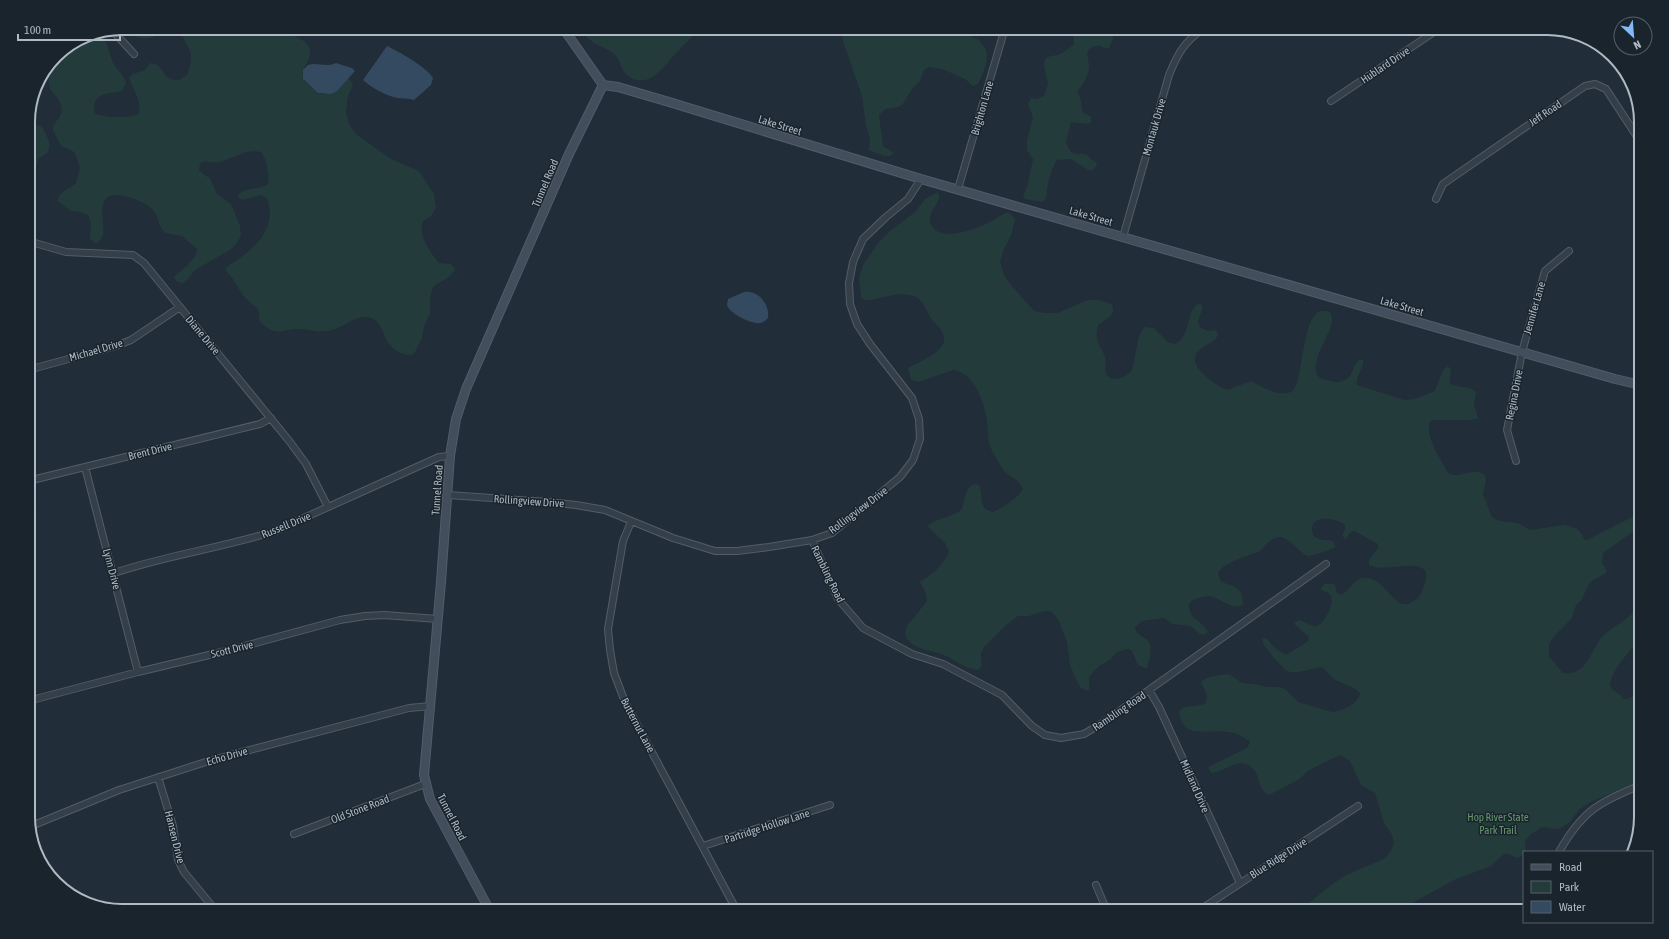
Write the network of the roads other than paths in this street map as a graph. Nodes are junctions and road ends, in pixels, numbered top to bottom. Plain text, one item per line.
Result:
1 (117, 35) edge
2 (568, 35) edge
3 (1003, 35) edge
4 (1194, 35) edge
5 (1430, 35) edge
6 (134, 54) dead end
7 (603, 85) junction
8 (1331, 101) dead end
9 (1634, 132) edge
10 (921, 178) junction
11 (958, 189) junction
12 (1436, 198) dead end
13 (1123, 237) junction
14 (35, 243) edge
15 (1569, 251) dead end
16 (180, 307) junction
17 (1522, 352) junction
18 (35, 368) edge
19 (1634, 383) edge
20 (271, 418) junction
21 (450, 456) junction
22 (1516, 461) dead end
23 (85, 467) junction
24 (35, 479) edge
25 (448, 495) junction
26 (328, 507) junction
27 (631, 522) junction
28 (812, 540) junction
29 (1326, 564) dead end
30 (114, 573) junction
31 (438, 619) junction
32 (138, 672) junction
33 (1149, 690) junction
34 (35, 700) edge
35 (431, 706) junction
36 (158, 777) junction
37 (425, 784) junction
38 (1634, 788) edge
39 (830, 805) dead end
40 (1358, 806) dead end
41 (35, 824) edge
42 (294, 834) dead end
43 (704, 846) junction
44 (1560, 851) edge
45 (1240, 883) junction
46 (1096, 886) dead end
47 (210, 904) edge
48 (486, 904) edge
49 (733, 904) edge
50 (1104, 904) edge
51 (1208, 904) edge

1 - 6 street
2 - 7 street
3 - 11 street, Brighton Lane
4 - 13 street, Montauk Drive
5 - 8 street, Hublard Drive
7 - 10 street, Lake Street
7 - 21 street, Tunnel Road
9 - 12 street, Jeff Road
10 - 11 street, Lake Street
10 - 28 street, Rollingview Drive
11 - 13 street, Lake Street
13 - 17 street, Lake Street
14 - 16 street, Diane Drive
15 - 17 street, Jennifer Lane
16 - 18 street, Michael Drive
16 - 20 street, Diane Drive
17 - 19 street, Lake Street
17 - 22 street, Regina Drive
20 - 23 street, Brent Drive
20 - 26 street, Diane Drive
21 - 25 street, Tunnel Road
21 - 26 street, Russell Drive
23 - 24 street, Brent Drive
23 - 30 street, Lynn Drive
25 - 27 street, Rollingview Drive
25 - 31 street, Tunnel Road
26 - 30 street, Russell Drive
27 - 28 street, Rollingview Drive
27 - 43 street, Butternut Lane
28 - 33 street, Rambling Road
29 - 33 street, Rambling Road
30 - 32 street, Lynn Drive
31 - 32 street, Scott Drive
31 - 35 street, Tunnel Road
32 - 34 street, Scott Drive
33 - 45 street, Midland Drive
35 - 36 street, Echo Drive
35 - 37 street, Tunnel Road
36 - 41 street, Echo Drive
36 - 47 street, Hansen Drive
37 - 42 street, Old Stone Road
37 - 48 street, Tunnel Road
38 - 44 street
39 - 43 street, Partridge Hollow Lane
40 - 45 street, Blue Ridge Drive
43 - 49 street, Butternut Lane
45 - 51 street, Blue Ridge Drive
46 - 50 street

